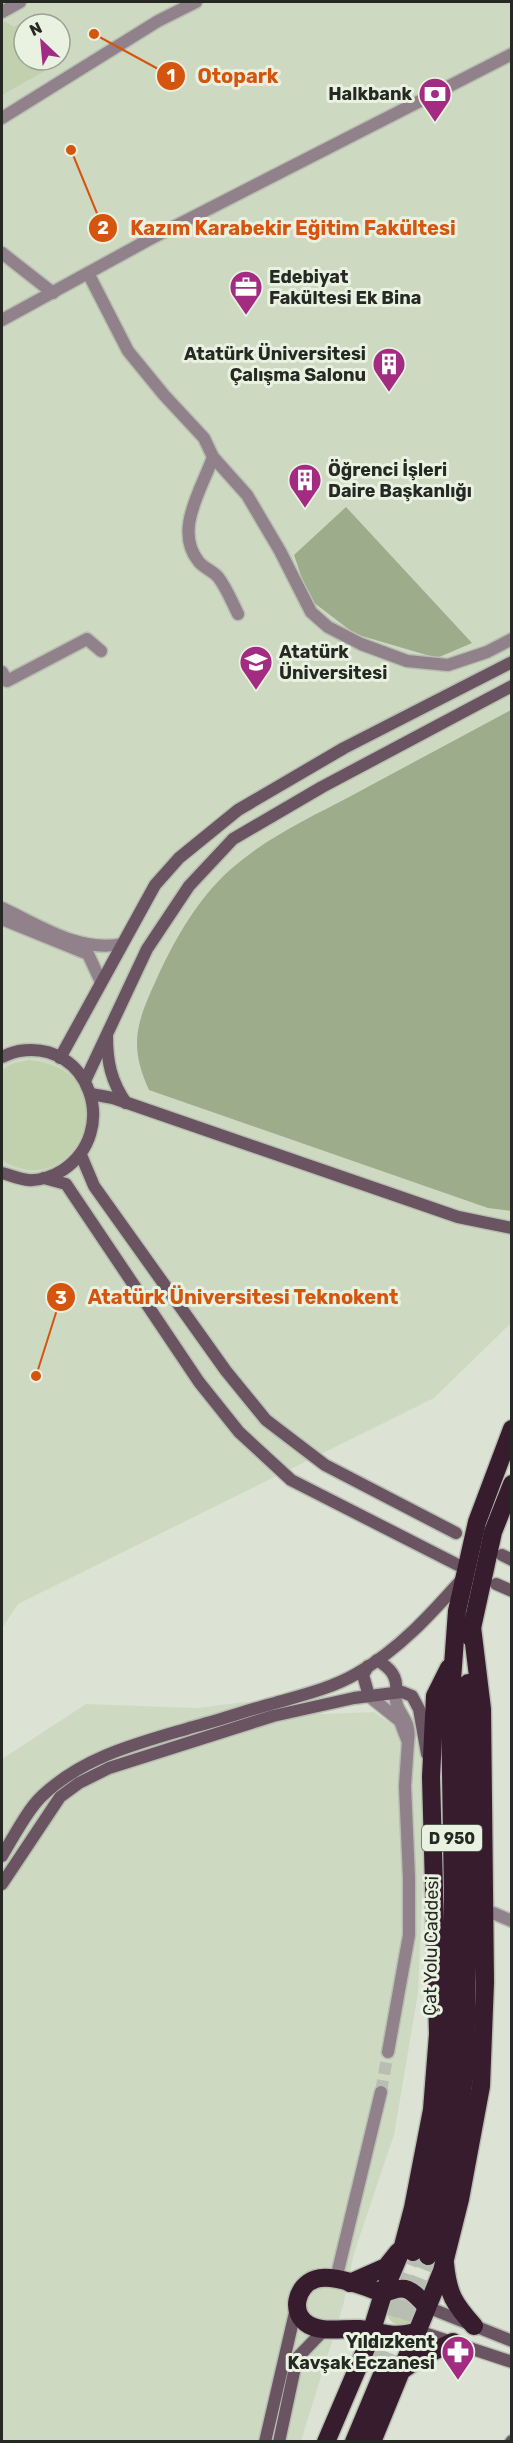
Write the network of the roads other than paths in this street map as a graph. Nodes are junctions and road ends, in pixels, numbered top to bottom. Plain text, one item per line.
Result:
1 (20, 2) edge
2 (196, 2) edge
3 (2, 12) edge
4 (512, 54) edge
5 (2, 118) edge
6 (2, 253) edge
7 (88, 273) junction
8 (53, 292) junction
9 (2, 320) edge
10 (213, 458) junction
11 (238, 614) dead end
12 (512, 639) edge
13 (101, 651) dead end
14 (512, 662) edge
15 (2, 672) edge
16 (512, 686) edge
17 (2, 908) edge
18 (2, 919) edge
19 (122, 944) junction
20 (101, 982) junction
21 (107, 1035) junction
22 (2, 1057) edge
23 (60, 1058) junction
24 (85, 1081) junction
25 (91, 1094) junction
26 (126, 1103) junction
27 (81, 1155) junction
28 (2, 1173) edge
29 (44, 1178) junction
30 (512, 1228) edge
31 (512, 1429) edge
32 (512, 1484) edge
33 (456, 1533) dead end
34 (461, 1570) junction
35 (496, 1584) dead end
36 (512, 1592) edge
37 (472, 1627) junction
38 (453, 1658) junction
39 (372, 1663) junction
40 (396, 1692) junction
41 (369, 1696) junction
42 (408, 1742) junction
43 (431, 1776) junction
44 (2, 1856) edge
45 (2, 1884) edge
46 (484, 1913) junction
47 (512, 1921) edge
48 (388, 2052) tunnel mouth
49 (381, 2092) tunnel mouth
50 (421, 2258) junction
51 (343, 2281) junction
52 (383, 2294) junction
53 (297, 2306) junction
54 (427, 2307) junction
55 (474, 2326) junction
56 (325, 2329) junction
57 (418, 2331) junction
58 (512, 2341) edge
59 (453, 2342) junction
60 (382, 2357) junction
61 (512, 2362) edge
62 (265, 2442) edge
63 (279, 2442) edge
64 (326, 2442) edge
65 (338, 2442) edge
66 (354, 2442) edge
67 (372, 2442) edge

1 - 3 street
2 - 5 street
4 - 7 street
6 - 8 street
7 - 8 street
7 - 10 street
8 - 9 street
10 - 11 street
10 - 12 street
13 - 15 street
14 - 19 main road
16 - 21 main road
17 - 19 street
18 - 20 street
19 - 20 main road
20 - 23 main road
21 - 24 main road
21 - 26 main road
22 - 23 main road
23 - 24 main road
24 - 25 main road
25 - 26 main road
25 - 27 main road
26 - 30 main road
27 - 29 main road
27 - 33 main road
28 - 29 main road
29 - 34 main road
31 - 34 highway, Çat Yolu Caddesi / D 950
32 - 37 highway, Çat Yolu Caddesi / D 950
34 - 38 highway, Çat Yolu Caddesi / D 950
34 - 39 main road
35 - 36 main road
37 - 46 highway
37 - 50 highway, Çat Yolu Caddesi / D 950
38 - 43 highway
38 - 50 highway, Çat Yolu Caddesi / D 950
39 - 40 main road
39 - 41 main road
39 - 44 main road
40 - 41 main road
40 - 42 street
40 - 43 main road
41 - 42 street
41 - 45 main road
42 - 48 street
43 - 50 highway
46 - 47 street
46 - 50 highway
49 - 51 street
50 - 51 highway
50 - 52 highway
50 - 54 highway
50 - 55 highway
51 - 52 highway
51 - 53 highway
52 - 54 highway
52 - 60 highway
53 - 56 highway
53 - 62 main road
54 - 55 main road
54 - 57 highway
55 - 58 main road
56 - 60 highway
56 - 63 main road
57 - 59 main road
57 - 60 highway
57 - 60 highway
59 - 60 highway
59 - 61 main road
60 - 64 highway
60 - 65 highway
60 - 66 highway
60 - 67 highway

